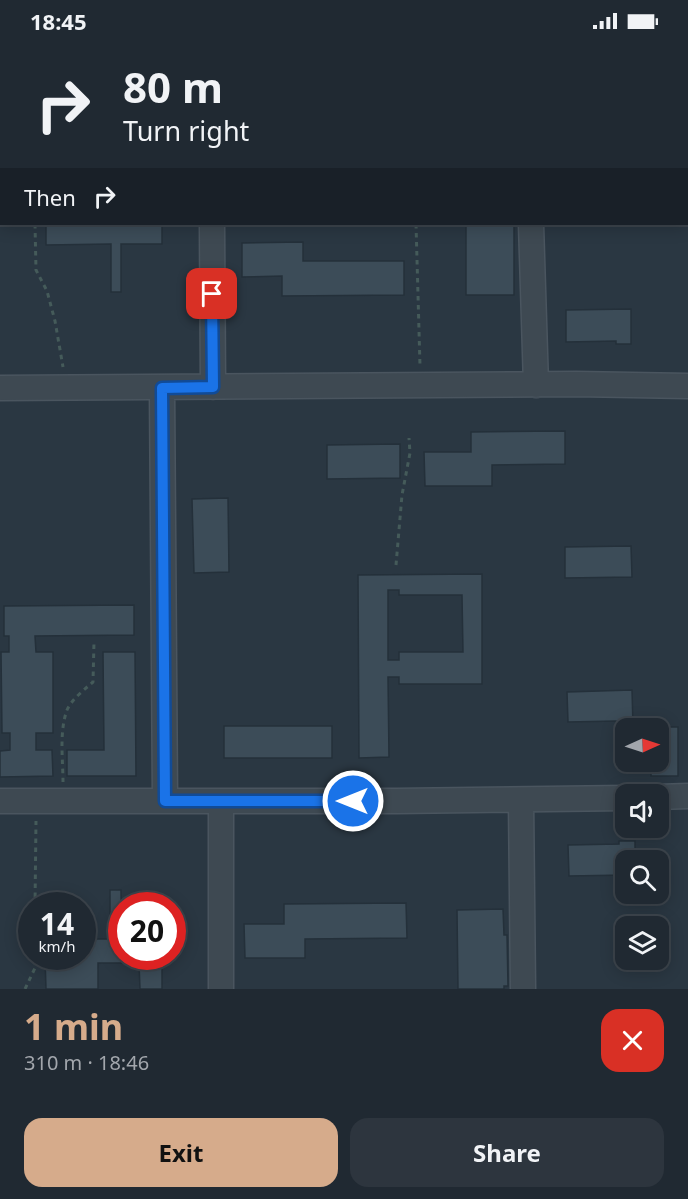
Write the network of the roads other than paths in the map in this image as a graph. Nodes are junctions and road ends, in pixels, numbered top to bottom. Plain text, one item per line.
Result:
1 (212, 225) edge
2 (531, 225) edge
3 (536, 385) junction
4 (688, 386) edge
5 (213, 387) junction
6 (0, 388) edge
7 (162, 388) junction
8 (688, 796) edge
9 (669, 797) edge
10 (615, 798) edge
11 (0, 801) edge
12 (165, 801) junction
13 (221, 801) junction
14 (521, 801) junction
15 (221, 989) edge
16 (523, 989) edge

1 - 5 lane
2 - 3 lane
3 - 4 lane
3 - 5 lane
5 - 7 lane
6 - 7 lane
7 - 12 lane
8 - 9 lane
10 - 14 lane
11 - 12 lane
12 - 13 lane
13 - 14 lane
13 - 15 lane
14 - 16 lane

